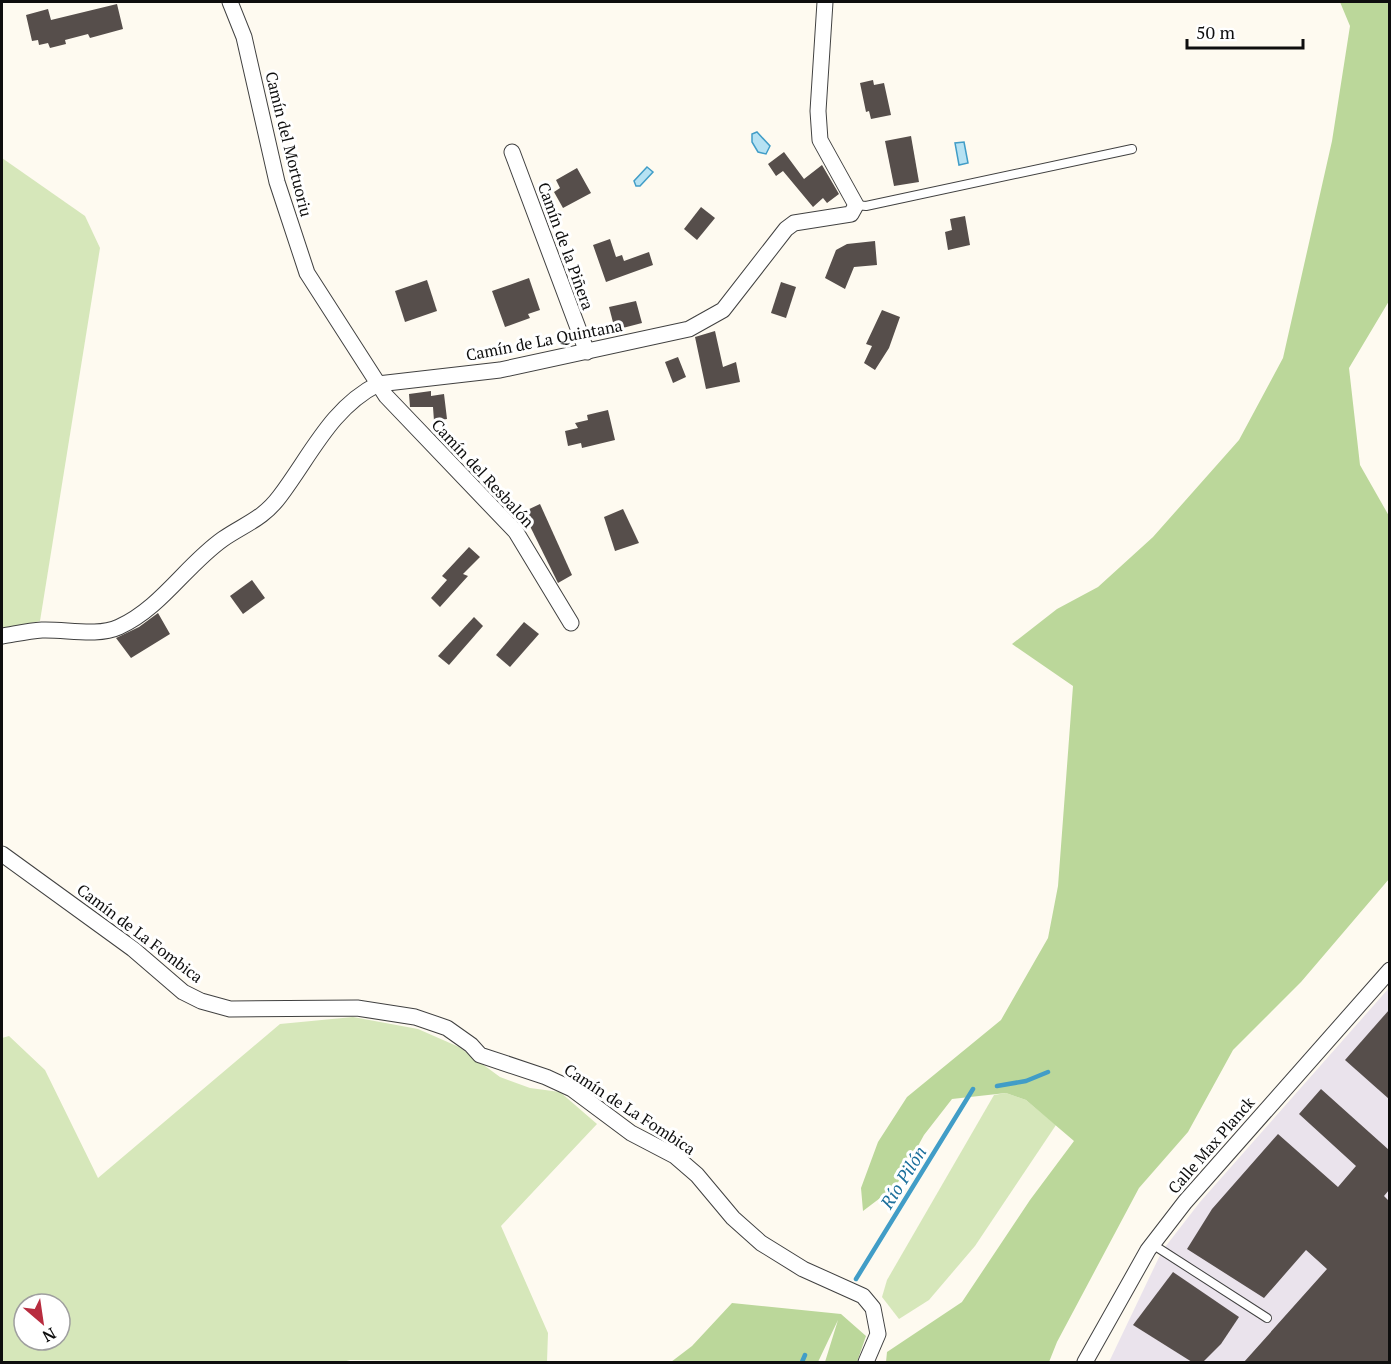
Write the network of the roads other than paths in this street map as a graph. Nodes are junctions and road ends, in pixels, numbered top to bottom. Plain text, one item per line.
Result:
1 (230, 2) edge
2 (825, 2) edge
3 (1132, 149) dead end
4 (512, 153) dead end
5 (856, 205) junction
6 (587, 352) junction
7 (378, 384) junction
8 (571, 623) dead end
9 (2, 636) edge
10 (2, 854) edge
11 (1389, 970) edge
12 (1152, 1244) junction
13 (1267, 1318) dead end
14 (866, 1362) edge
15 (1085, 1362) edge

1 - 7 street, Camín del Mortuoriu
2 - 5 street
3 - 5 lane
4 - 6 street, Camín de la Piñera
5 - 6 street, Camín de La Quintana
6 - 7 street, Camín de La Quintana
7 - 8 street, Camín del Resbalón
7 - 9 street, Camín de La Quintana
10 - 14 street, Camín de La Fombica
11 - 12 street, Calle Max Planck
12 - 13 lane
12 - 15 street, Calle Max Planck

